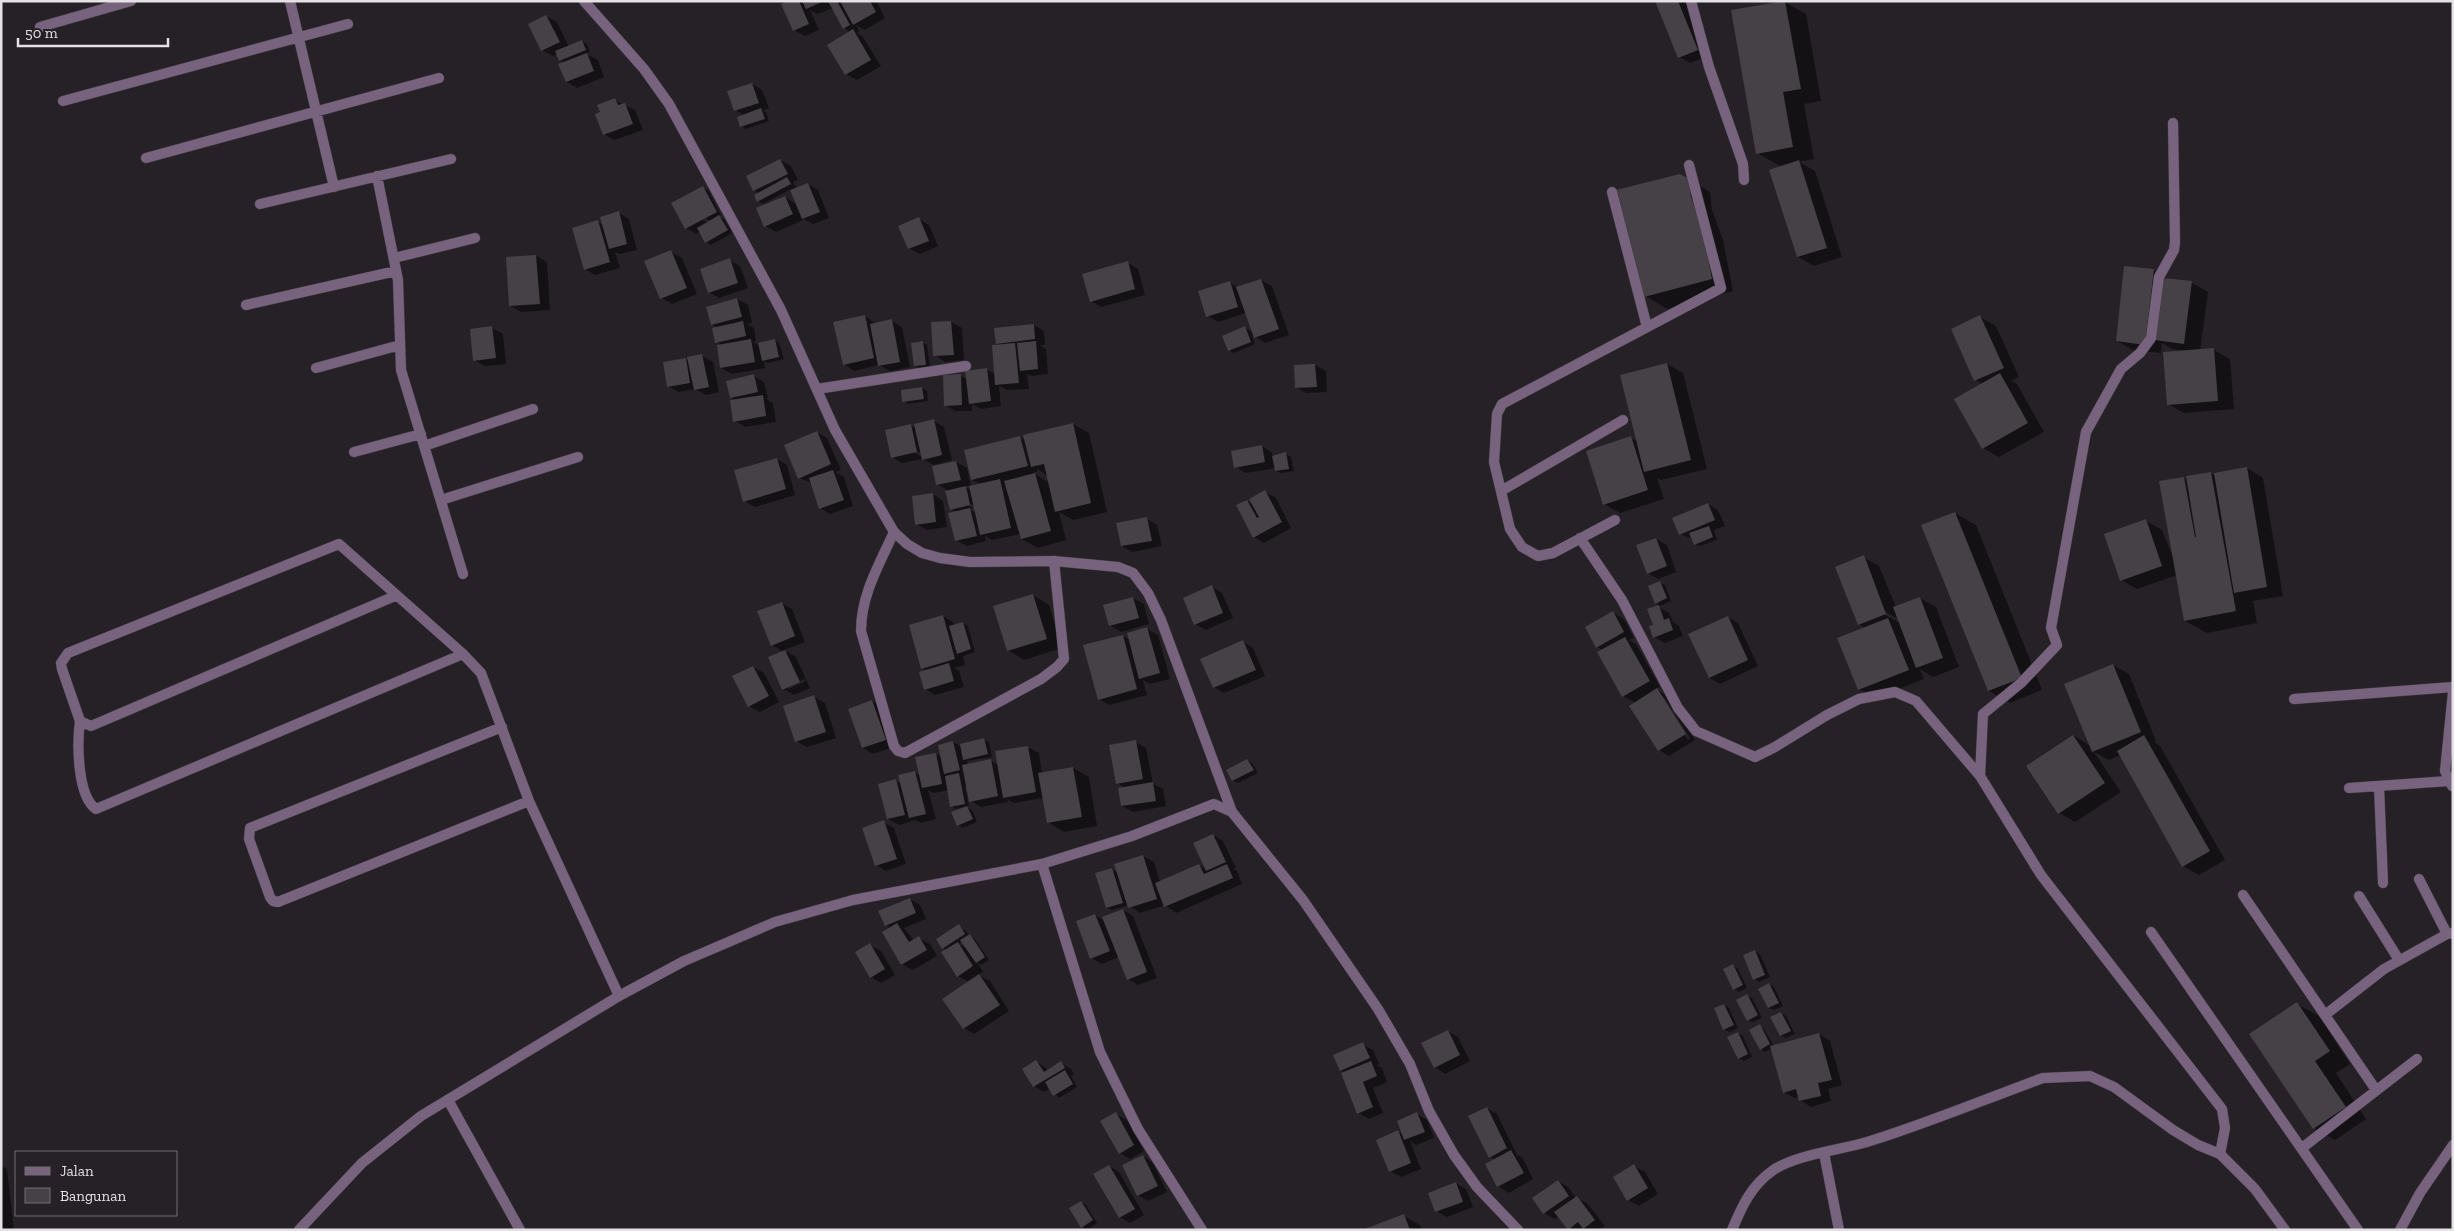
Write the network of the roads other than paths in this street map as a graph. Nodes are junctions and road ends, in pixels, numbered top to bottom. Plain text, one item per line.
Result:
1 (131, 1) edge
2 (290, 1) edge
3 (584, 1) edge
4 (1691, 1) edge
5 (348, 24) dead end
6 (40, 27) dead end
7 (299, 35) junction
8 (439, 78) dead end
9 (63, 101) dead end
10 (318, 111) junction
11 (2173, 123) dead end
12 (146, 158) dead end
13 (451, 159) dead end
14 (1689, 165) dead end
15 (377, 176) junction
16 (1744, 180) dead end
17 (334, 187) junction
18 (1612, 192) dead end
19 (260, 204) dead end
20 (475, 238) dead end
21 (394, 258) junction
22 (396, 271) junction
23 (246, 304) dead end
24 (1647, 327) junction
25 (400, 346) junction
26 (966, 366) dead end
27 (316, 368) dead end
28 (817, 389) junction
29 (534, 409) dead end
30 (1623, 420) dead end
31 (420, 434) junction
32 (424, 446) junction
33 (354, 452) dead end
34 (578, 456) dead end
35 (1501, 491) junction
36 (441, 500) junction
37 (1615, 520) dead end
38 (894, 532) junction
39 (1580, 538) junction
40 (1054, 561) junction
41 (463, 574) dead end
42 (395, 596) junction
43 (463, 654) junction
44 (2453, 687) edge
45 (2453, 692) edge
46 (2294, 699) dead end
47 (80, 721) junction
48 (502, 727) junction
49 (1980, 776) junction
50 (2451, 784) edge
51 (2379, 786) junction
52 (2349, 788) dead end
53 (529, 801) junction
54 (1232, 812) junction
55 (1042, 864) junction
56 (2419, 878) dead end
57 (2383, 883) dead end
58 (2243, 895) dead end
59 (2359, 896) dead end
60 (2151, 932) dead end
61 (2450, 934) edge
62 (2399, 960) junction
63 (619, 996) junction
64 (2325, 1015) junction
65 (2417, 1059) dead end
66 (2376, 1090) junction
67 (448, 1100) junction
68 (2453, 1145) edge
69 (2302, 1148) junction
70 (1824, 1153) junction
71 (2220, 1154) junction
72 (298, 1230) edge
73 (520, 1230) edge
74 (1202, 1230) edge
75 (1518, 1230) edge
76 (1732, 1230) edge
77 (1839, 1230) edge
78 (2285, 1230) edge
79 (2358, 1230) edge
80 (2400, 1230) edge

1 - 6 street
2 - 7 street
3 - 28 street
4 - 16 street
5 - 7 street
7 - 9 street
7 - 10 street
8 - 10 street
10 - 12 street
10 - 17 street
11 - 49 street
13 - 15 street
14 - 24 street
15 - 17 street
15 - 21 street
17 - 19 street
18 - 24 street
20 - 21 street
21 - 22 street
22 - 23 street
22 - 25 street
24 - 35 street
25 - 27 street
25 - 31 street
26 - 28 street
28 - 38 street
29 - 32 street
30 - 35 street
31 - 32 street
31 - 33 street
32 - 36 street
34 - 36 street
35 - 39 street
36 - 41 street
37 - 39 street
38 - 40 street
38 - 40 street
39 - 49 street
40 - 54 street
42 - 43 street
42 - 47 street
42 - 47 street
43 - 47 street
43 - 48 street
44 - 46 street
45 - 50 street
48 - 53 street
48 - 53 street
49 - 71 street
50 - 51 street
51 - 52 street
51 - 57 street
53 - 63 street
54 - 55 street
54 - 75 street
55 - 63 street
55 - 74 street
56 - 61 street
58 - 64 street
59 - 62 street
60 - 69 street
61 - 62 street
62 - 64 street
63 - 67 street
64 - 66 street
65 - 66 street
66 - 69 street
67 - 72 street
67 - 73 street
68 - 80 street
69 - 79 street
70 - 71 street
70 - 76 street
70 - 77 street
71 - 78 street

